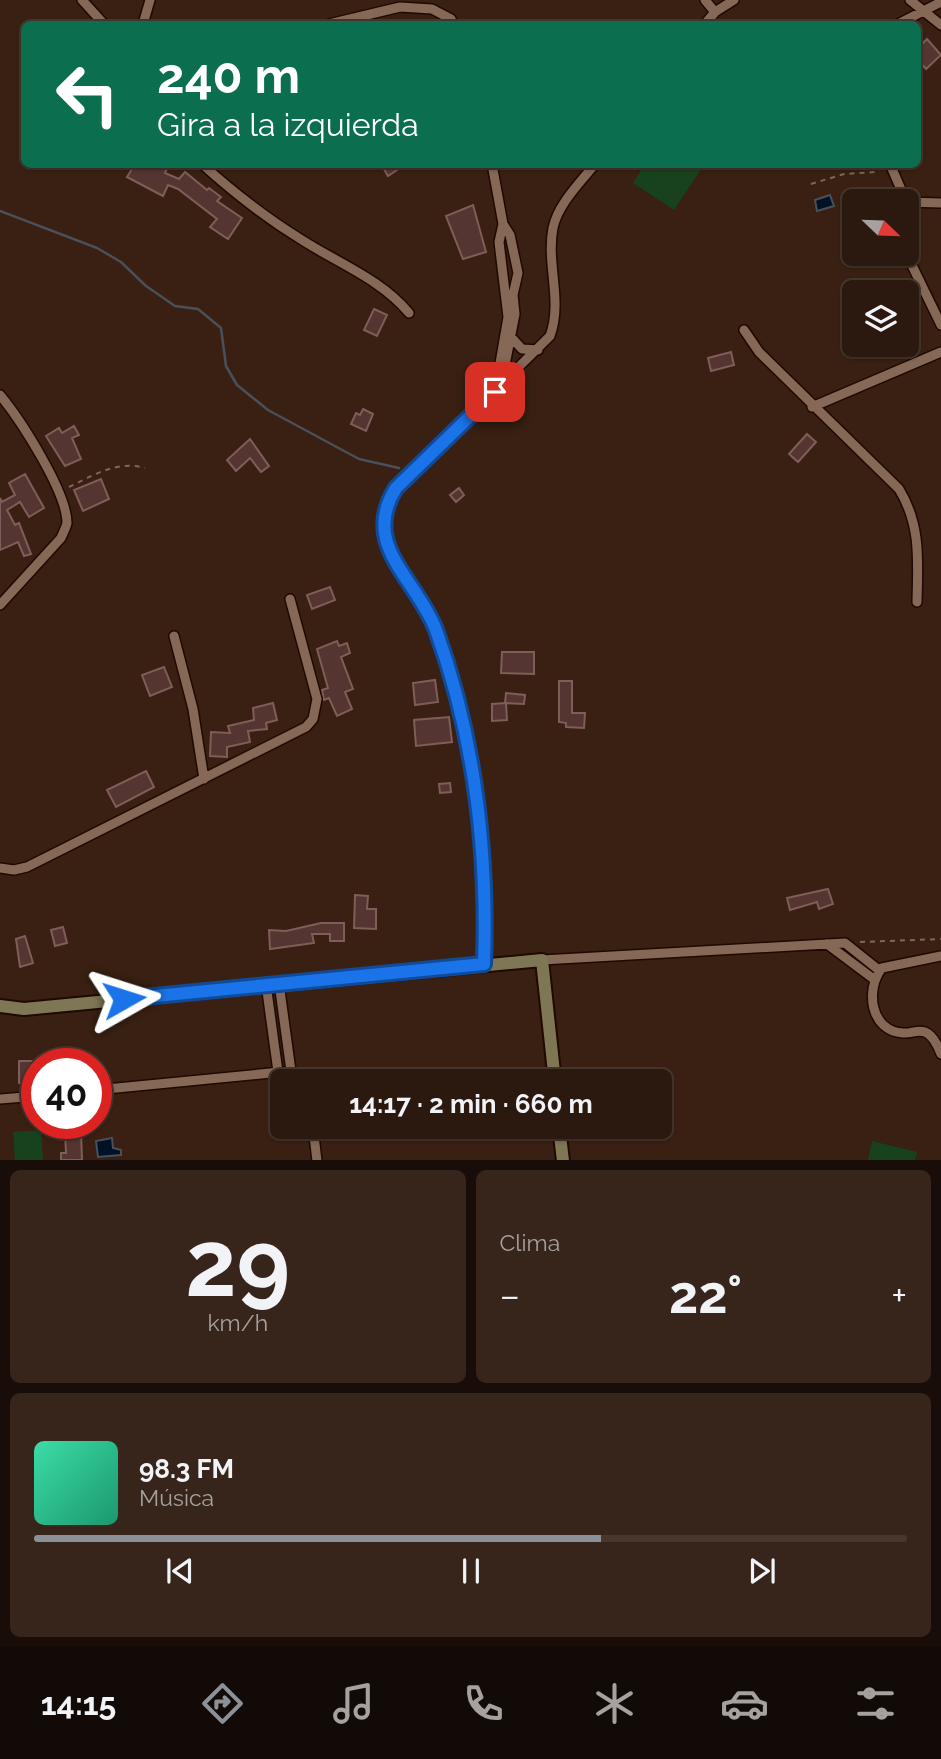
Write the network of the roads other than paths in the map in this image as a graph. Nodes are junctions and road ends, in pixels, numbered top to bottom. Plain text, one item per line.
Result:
1 (82, 0) edge
2 (150, 0) edge
3 (705, 0) edge
4 (734, 0) edge
5 (910, 0) edge
6 (941, 2) edge
7 (925, 10) junction
8 (715, 12) junction
9 (101, 21) edge
10 (144, 21) edge
11 (342, 21) edge
12 (452, 21) edge
13 (708, 21) edge
14 (904, 21) edge
15 (941, 24) edge
16 (207, 168) edge
17 (493, 168) edge
18 (592, 168) edge
19 (889, 168) edge
20 (900, 189) edge
21 (919, 202) edge
22 (941, 203) edge
23 (503, 224) junction
24 (912, 266) edge
25 (409, 313) dead end
26 (941, 325) edge
27 (744, 330) dead end
28 (511, 337) junction
29 (538, 350) junction
30 (941, 352) edge
31 (509, 378) junction
32 (495, 392) junction
33 (0, 394) edge
34 (813, 407) junction
35 (0, 589) edge
36 (290, 600) dead end
37 (3, 602) edge
38 (917, 602) dead end
39 (174, 636) dead end
40 (204, 779) junction
41 (0, 868) edge
42 (827, 944) junction
43 (941, 956) edge
44 (541, 960) junction
45 (484, 964) junction
46 (878, 975) junction
47 (272, 983) junction
48 (0, 1006) edge
49 (941, 1054) edge
50 (278, 1069) edge
51 (291, 1069) edge
52 (554, 1069) edge
53 (270, 1073) edge
54 (112, 1088) edge
55 (21, 1097) edge
56 (0, 1099) edge
57 (314, 1139) edge
58 (560, 1139) edge
59 (317, 1160) edge
60 (563, 1160) edge

1 - 9 street
2 - 10 street
3 - 8 street
4 - 8 street
5 - 7 street
6 - 7 street
7 - 14 street
7 - 15 street
8 - 13 street
11 - 12 street
16 - 25 street
17 - 23 street
18 - 29 street
19 - 20 street
21 - 22 street
23 - 28 street
23 - 32 street
24 - 26 street
27 - 34 street
28 - 29 street
28 - 31 street
29 - 31 street
30 - 34 street
31 - 32 street
32 - 45 street
33 - 37 street
34 - 38 street
35 - 37 street
36 - 40 street
39 - 40 street
40 - 41 street
42 - 44 street
42 - 46 street
42 - 46 street
43 - 46 street
44 - 45 street
44 - 52 street
45 - 47 street
46 - 49 street
47 - 48 street
47 - 50 street
47 - 51 street
53 - 54 street
55 - 56 street
57 - 59 street
58 - 60 street

